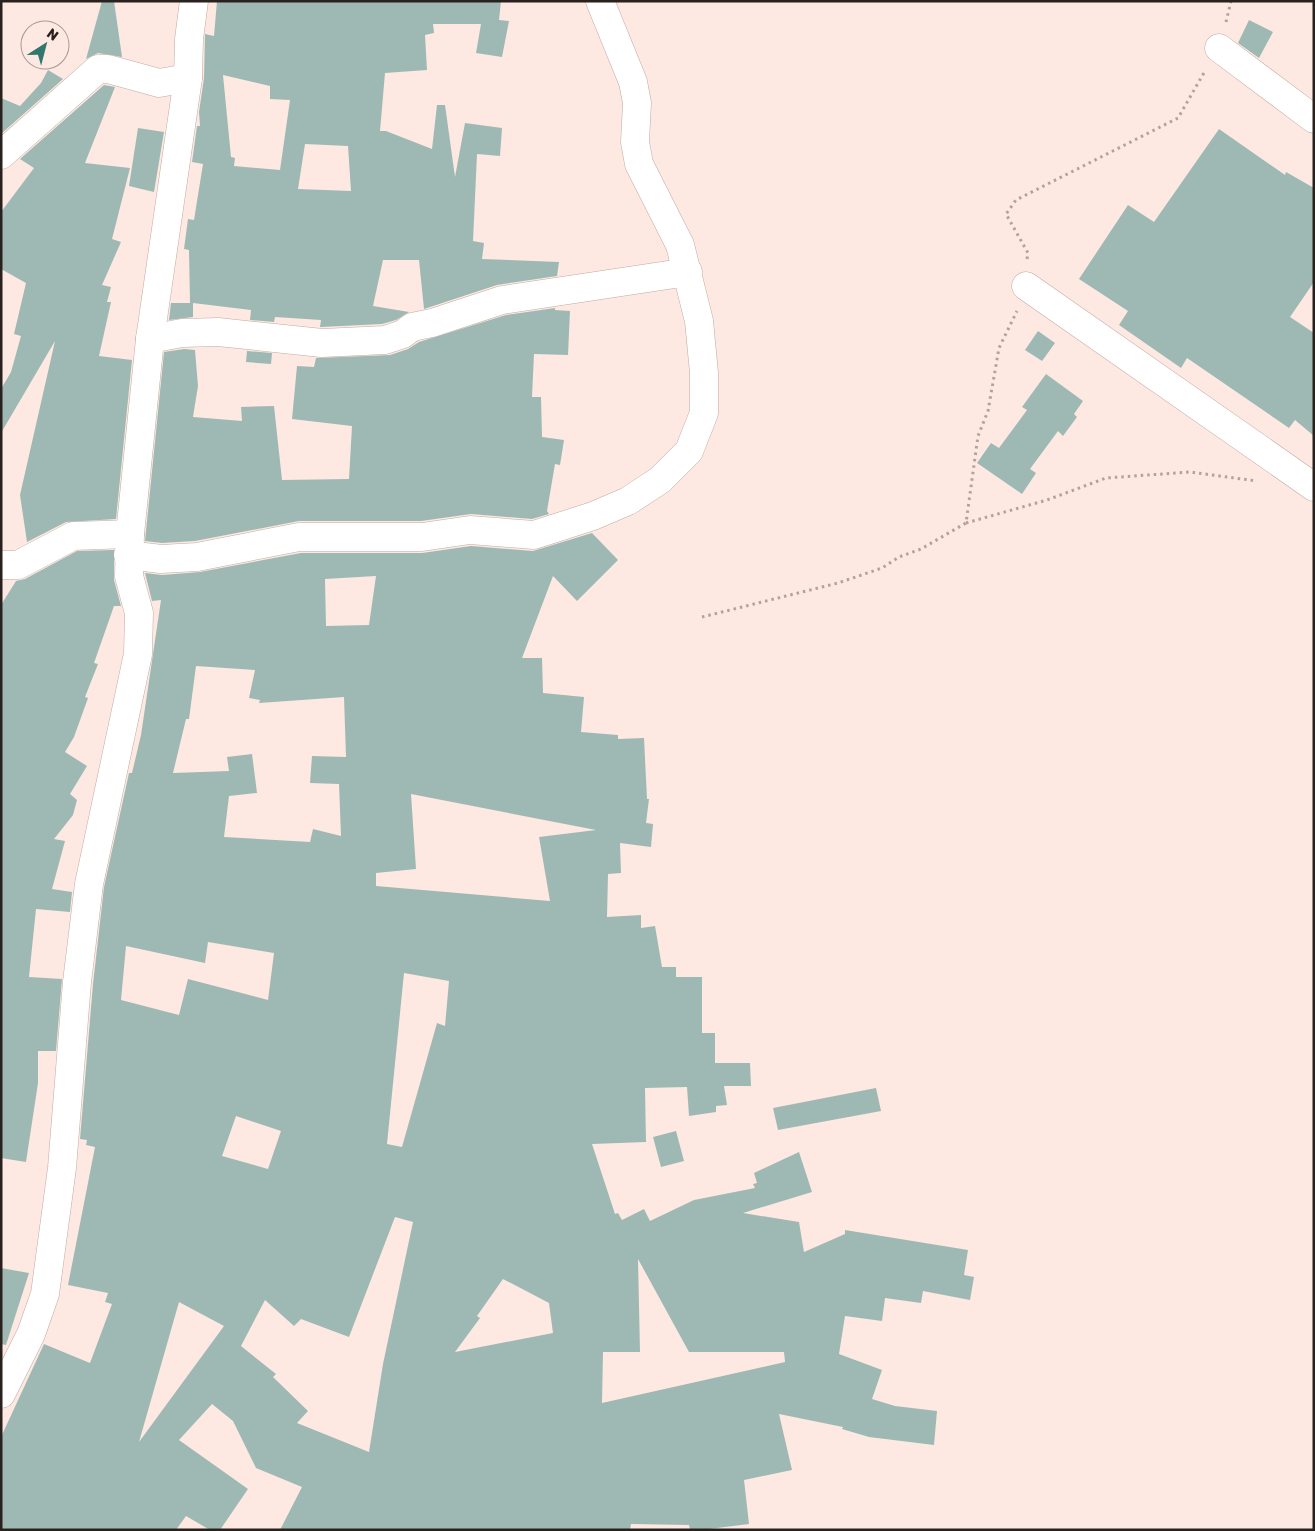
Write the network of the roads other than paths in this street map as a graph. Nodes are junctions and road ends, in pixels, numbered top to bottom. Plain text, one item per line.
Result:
1 (194, 1) edge
2 (600, 1) edge
3 (1219, 48) dead end
4 (188, 78) junction
5 (1314, 119) edge
6 (1, 155) edge
7 (688, 272) junction
8 (1026, 286) dead end
9 (150, 339) junction
10 (1314, 487) edge
11 (129, 545) junction
12 (1, 565) edge
13 (1, 1394) edge

1 - 4 street
2 - 7 street
3 - 5 street
4 - 6 street
4 - 9 street
7 - 9 street
7 - 11 street
8 - 10 street
9 - 11 street
11 - 12 street
11 - 13 street

